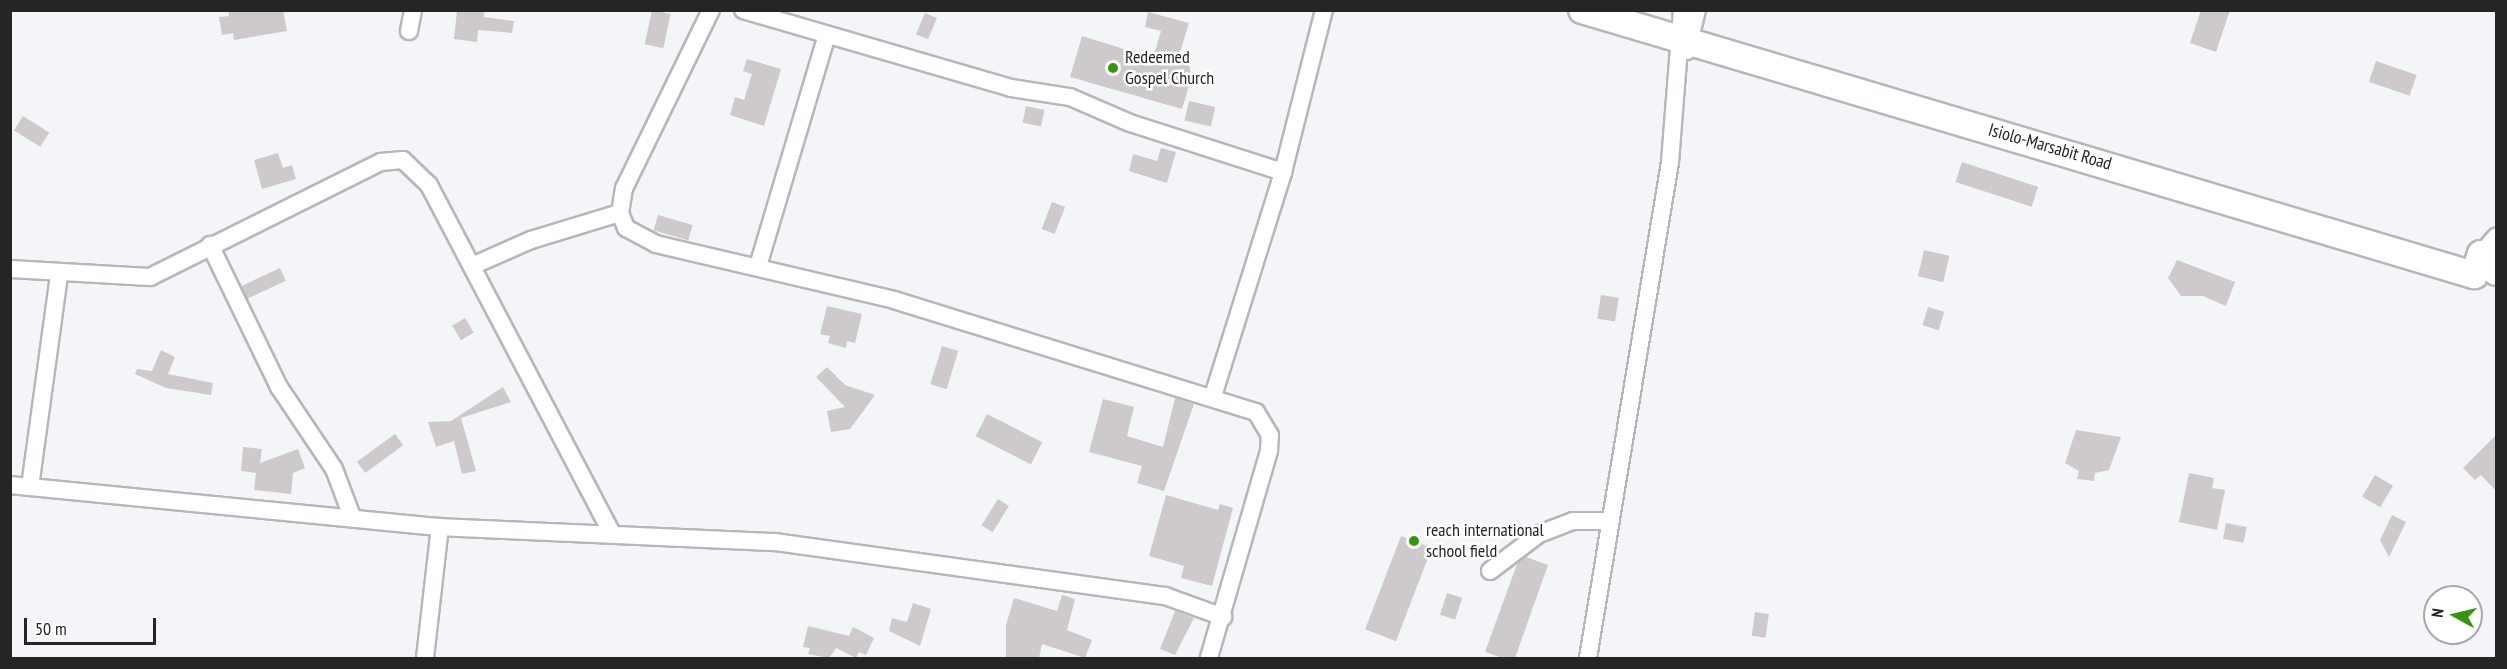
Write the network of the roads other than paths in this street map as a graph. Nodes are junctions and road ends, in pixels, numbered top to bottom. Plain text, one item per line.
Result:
1 (413, 10) edge
2 (711, 10) edge
3 (743, 10) edge
4 (1324, 10) edge
5 (1582, 10) edge
6 (1682, 10) edge
7 (1697, 10) edge
8 (409, 31) dead end
9 (827, 35) junction
10 (1684, 40) junction
11 (1283, 172) junction
12 (620, 213) junction
13 (210, 245) junction
14 (2491, 254) edge
15 (472, 266) junction
16 (758, 266) junction
17 (10, 269) edge
18 (59, 274) junction
19 (1213, 396) junction
20 (10, 485) edge
21 (30, 487) junction
22 (353, 519) junction
23 (1609, 521) junction
24 (440, 527) junction
25 (611, 531) junction
26 (1490, 572) dead end
27 (1223, 617) junction
28 (425, 658) edge
29 (1209, 658) edge
30 (1588, 658) edge

1 - 8 street
2 - 12 street
3 - 9 street
4 - 11 street
5 - 10 highway, Isiolo-Marsabit Road
6 - 10 street
7 - 10 street
9 - 11 street
9 - 16 street
10 - 14 highway, Isiolo-Marsabit Road
10 - 23 street
11 - 19 street
12 - 15 street
12 - 16 street
13 - 15 street
13 - 18 street
13 - 22 street
15 - 25 street
16 - 19 street
17 - 18 street
18 - 21 street
19 - 27 street
20 - 21 street
21 - 22 street
22 - 24 street
23 - 26 street
23 - 30 street
24 - 25 street
24 - 28 street
25 - 27 street
27 - 29 street

